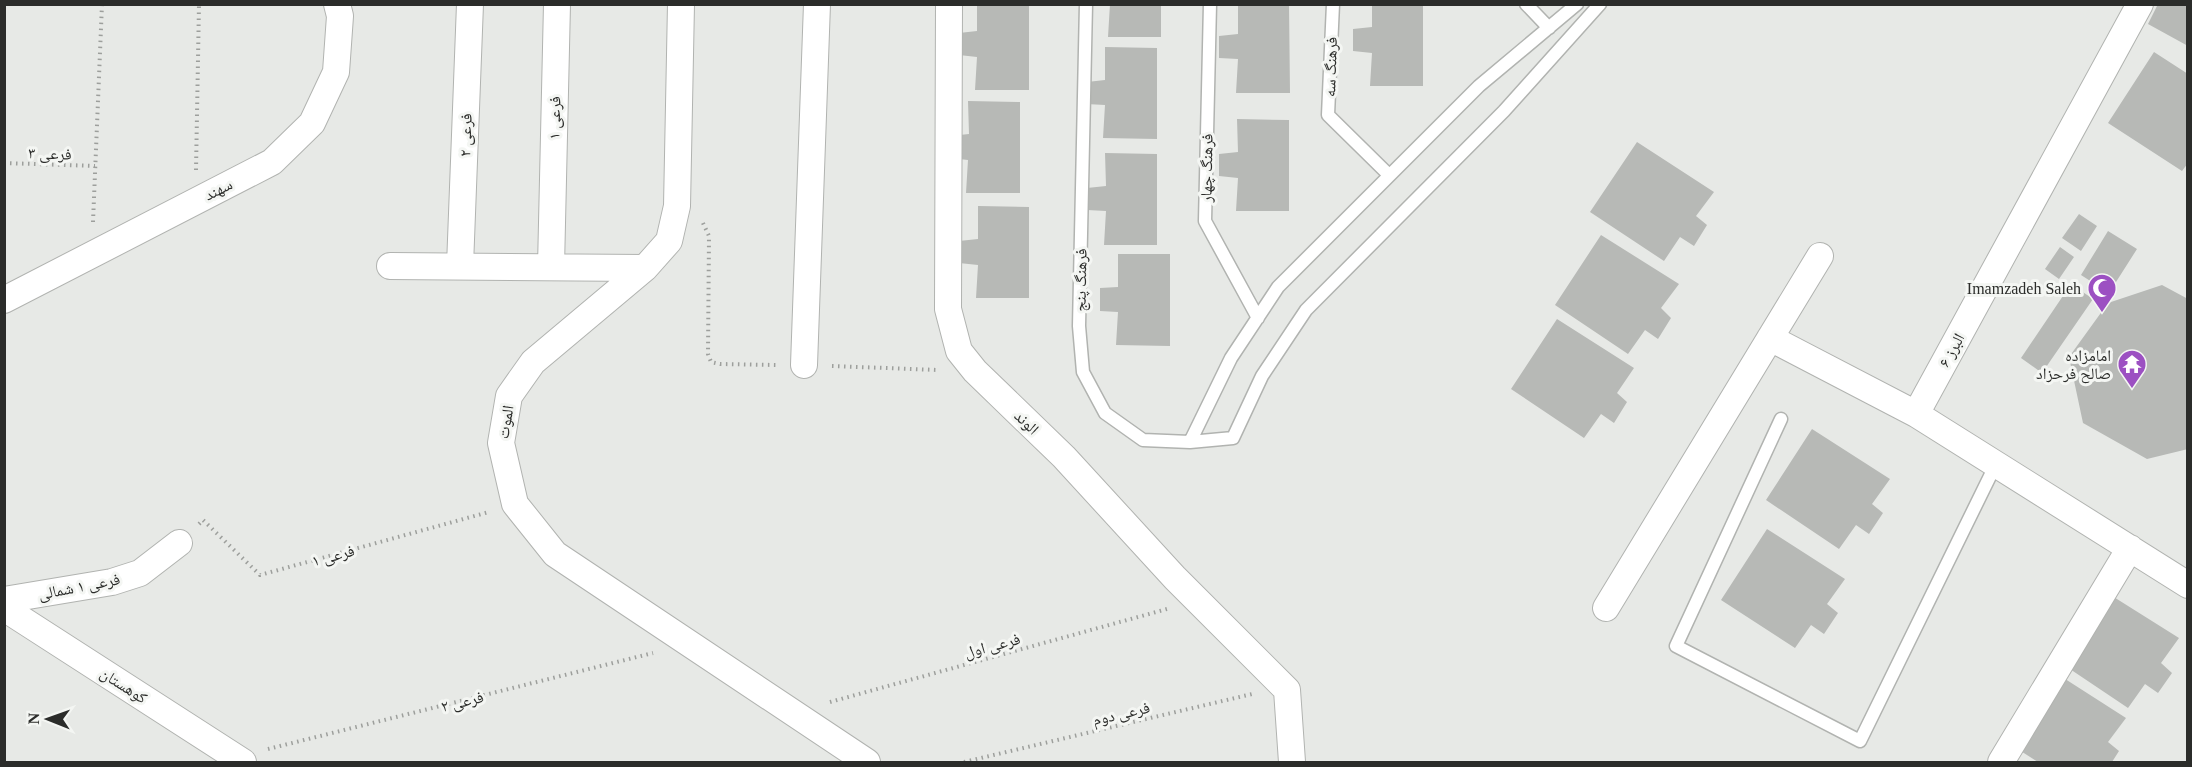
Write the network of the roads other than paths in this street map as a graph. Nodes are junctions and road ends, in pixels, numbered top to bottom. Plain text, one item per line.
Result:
1 (337, 4) edge
2 (470, 4) edge
3 (557, 4) edge
4 (681, 4) edge
5 (817, 4) edge
6 (949, 4) edge
7 (1086, 4) edge
8 (1210, 4) edge
9 (1333, 4) edge
10 (1526, 4) edge
11 (1577, 4) edge
12 (1600, 4) edge
13 (2140, 4) edge
14 (1549, 28) junction
15 (1389, 175) junction
16 (1820, 255) dead end
17 (390, 266) dead end
18 (460, 267) junction
19 (550, 267) junction
20 (645, 268) junction
21 (4, 300) edge
22 (1258, 318) junction
23 (1770, 338) junction
24 (804, 366) dead end
25 (1916, 414) junction
26 (1781, 419) dead end
27 (1190, 442) junction
28 (1996, 464) junction
29 (179, 543) road end
30 (2130, 548) junction
31 (2187, 585) edge
32 (4, 600) edge
33 (4, 608) edge
34 (1606, 608) dead end
35 (239, 760) edge
36 (867, 762) edge
37 (1292, 762) edge
38 (2001, 762) edge

1 - 21 street, سهند
2 - 18 street, فرعی ۲
3 - 19 street, فرعی ۱
4 - 20 street, الموت
5 - 24 street
6 - 37 street, الوند
7 - 27 lane, فرهنگ پنج
8 - 22 lane, فرهنگ چهار
9 - 15 lane, فرهنگ سه
10 - 14 lane
11 - 14 lane
12 - 27 lane, فرهنگ پنج
13 - 25 street, البرز ۶
14 - 15 lane
15 - 22 lane
16 - 23 street
17 - 18 street
18 - 19 street
19 - 20 street
20 - 36 street, الموت
22 - 27 lane
23 - 25 street
23 - 34 street
25 - 28 street
26 - 28 lane
28 - 30 street
29 - 32 street, فرعی ۱ شمالی
30 - 31 street
30 - 38 street
33 - 35 street, کوهستان

